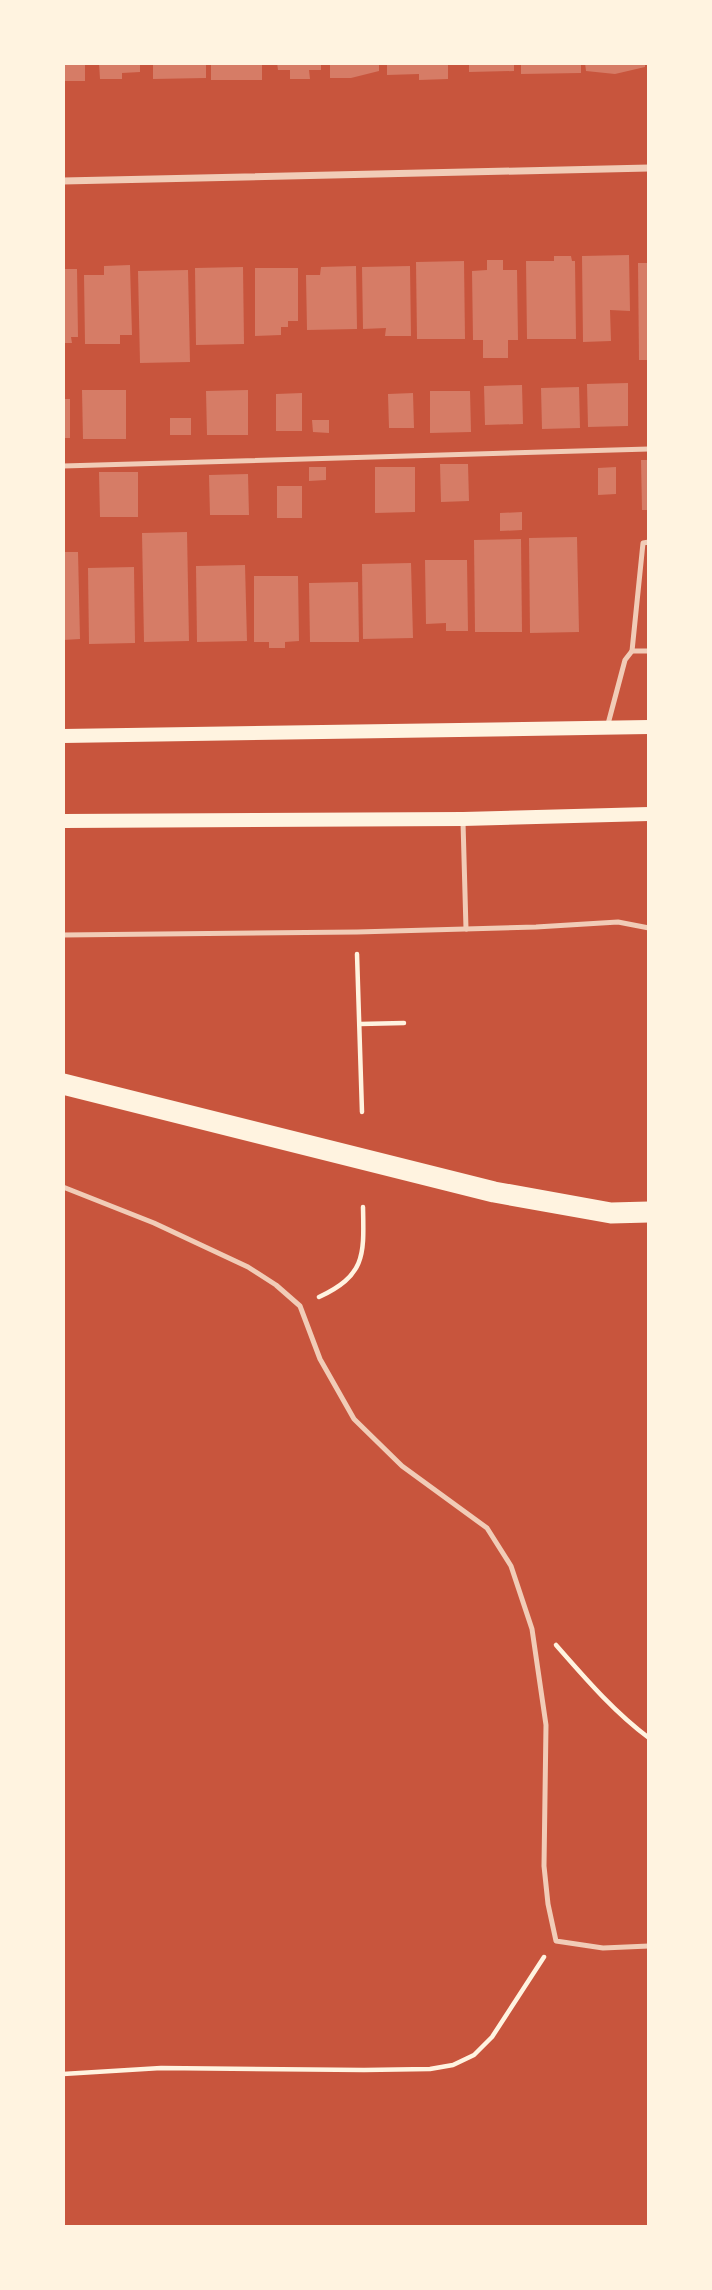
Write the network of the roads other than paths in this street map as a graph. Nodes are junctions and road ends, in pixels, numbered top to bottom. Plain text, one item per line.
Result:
1 (649, 168) edge
2 (63, 181) edge
3 (649, 449) edge
4 (63, 466) edge
5 (649, 542) edge
6 (632, 651) junction
7 (649, 651) edge
8 (649, 727) edge
9 (608, 728) junction
10 (63, 736) edge
11 (649, 814) edge
12 (463, 819) junction
13 (63, 821) edge
14 (649, 928) edge
15 (466, 929) junction
16 (63, 935) edge
17 (63, 1084) edge
18 (63, 1187) edge
19 (649, 1212) edge
20 (649, 1946) edge

1 - 2 street
3 - 4 lane
5 - 6 lane
6 - 7 lane
6 - 9 lane
8 - 9 main road
9 - 10 main road
11 - 12 main road
12 - 13 main road
12 - 15 lane
14 - 15 lane
15 - 16 lane
17 - 19 highway
18 - 20 lane

